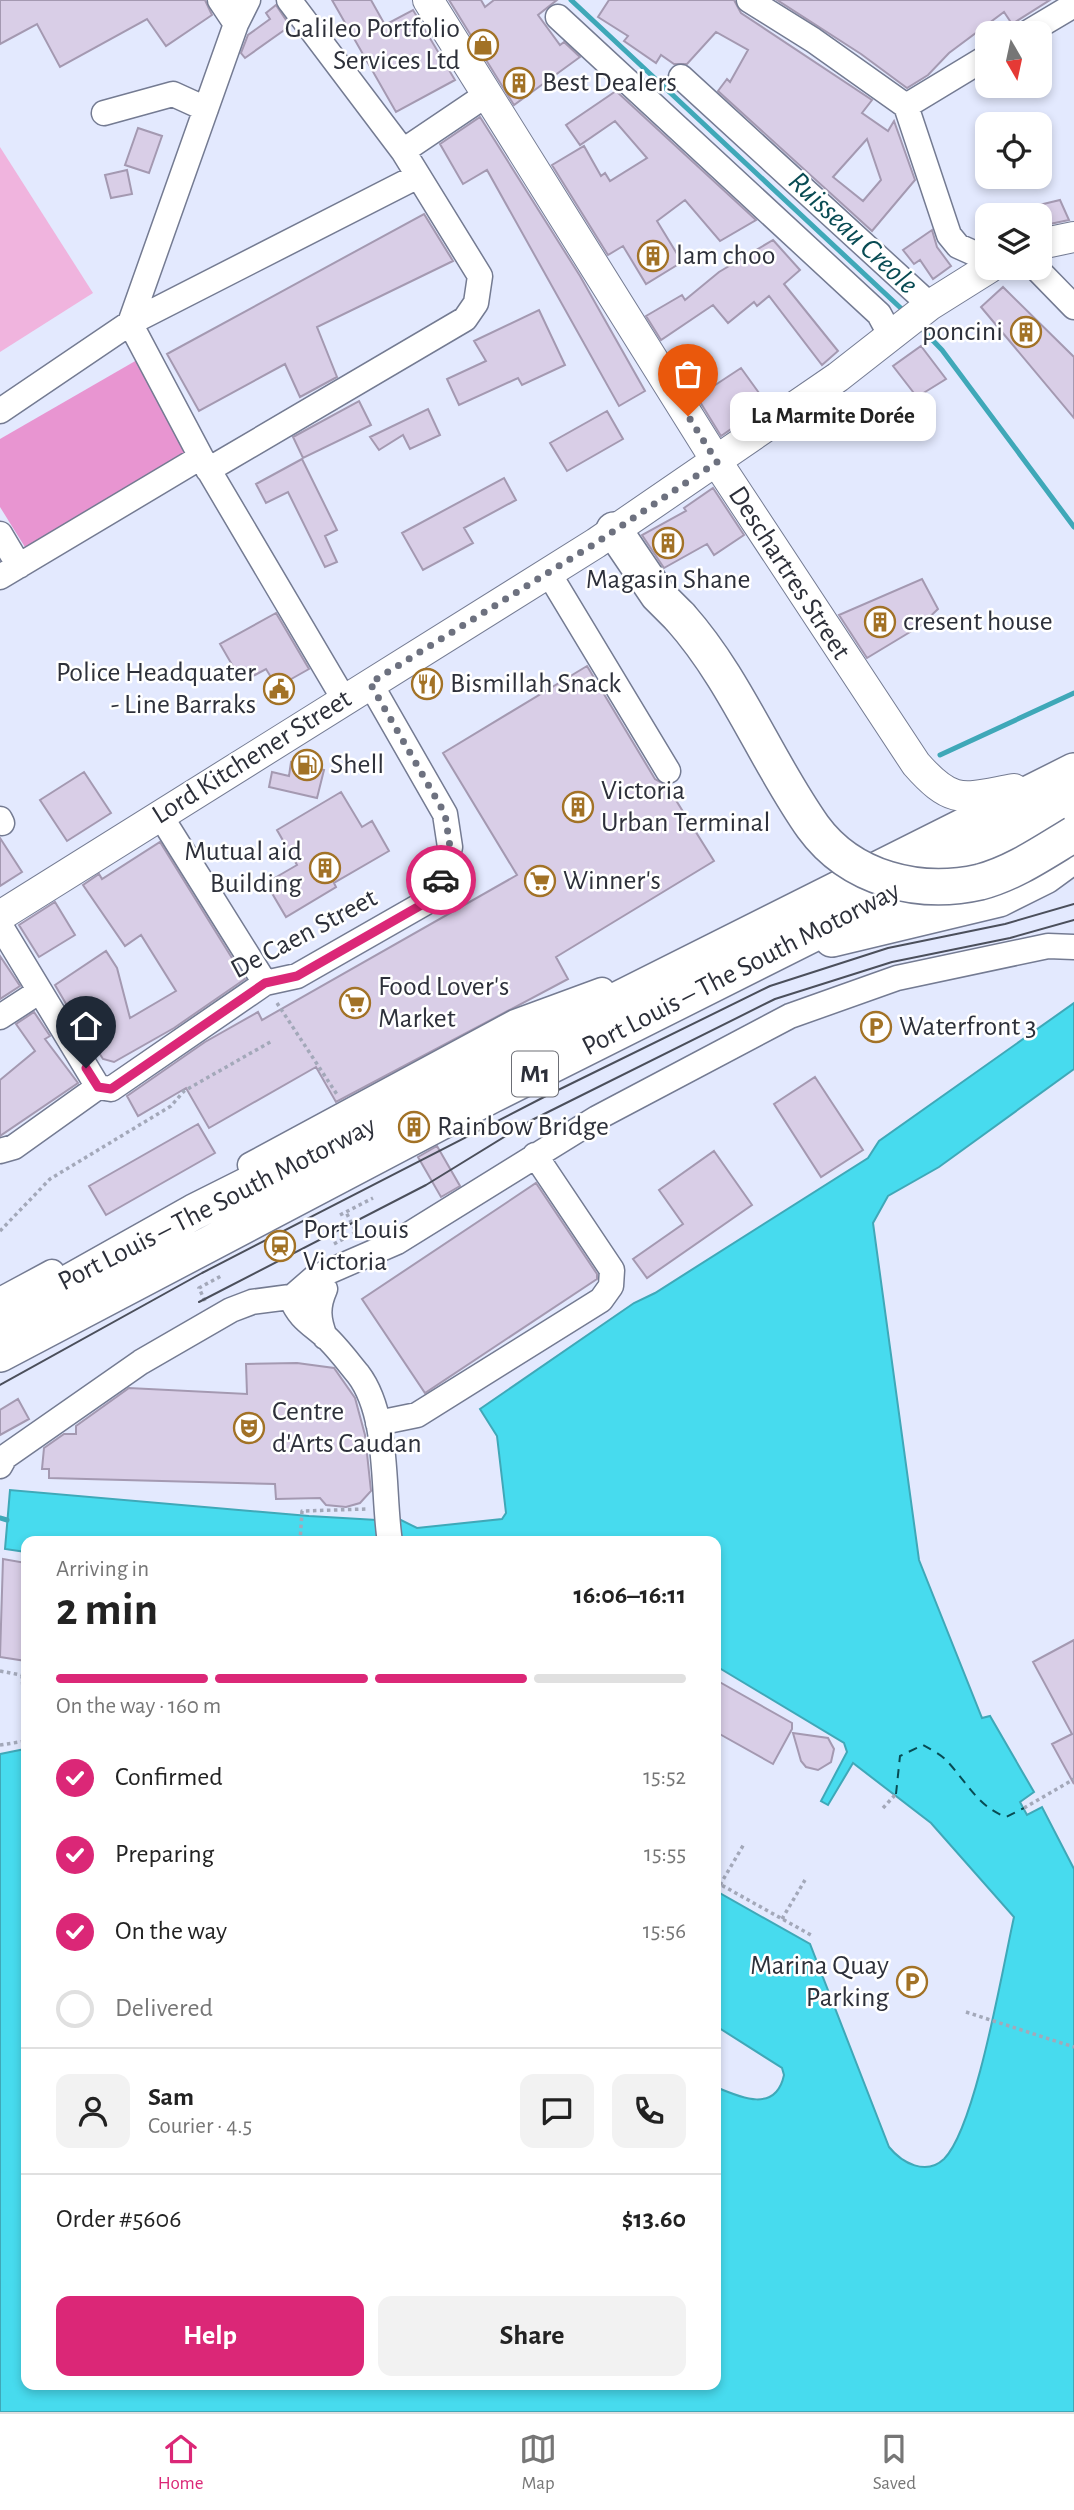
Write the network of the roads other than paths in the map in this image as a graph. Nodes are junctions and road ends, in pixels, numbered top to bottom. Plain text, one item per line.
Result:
1 (220, 0) edge
2 (248, 0) edge
3 (289, 0) edge
4 (428, 0) edge
5 (749, 0) edge
6 (1074, 5) edge
7 (558, 17) dead end
8 (1047, 21) edge
9 (236, 24) junction
10 (975, 64) edge
11 (681, 77) dead end
12 (486, 95) junction
13 (906, 106) junction
14 (206, 109) junction
15 (104, 113) dead end
16 (403, 151) junction
17 (418, 176) junction
18 (1074, 237) edge
19 (1052, 242) edge
20 (975, 254) edge
21 (975, 277) edge
22 (1048, 280) edge
23 (1074, 307) edge
24 (909, 322) junction
25 (130, 323) junction
26 (0, 411) edge
27 (717, 462) junction
28 (205, 464) junction
29 (614, 530) junction
30 (0, 534) edge
31 (9, 571) edge
32 (548, 572) junction
33 (370, 683) junction
34 (345, 701) junction
35 (668, 771) dead end
36 (1073, 776) edge
37 (1014, 789) junction
38 (160, 815) junction
39 (1074, 834) edge
40 (1074, 855) edge
41 (822, 884) junction
42 (0, 916) edge
43 (0, 925) edge
44 (1074, 947) edge
45 (749, 950) junction
46 (265, 983) junction
47 (40, 991) junction
48 (0, 1017) edge
49 (104, 1088) junction
50 (0, 1151) edge
51 (536, 1155) junction
52 (367, 1256) junction
53 (325, 1289) junction
54 (291, 1298) junction
55 (0, 1300) edge
56 (0, 1321) edge
57 (326, 1337) junction
58 (0, 1354) edge
59 (378, 1423) junction
60 (0, 1466) edge
61 (389, 1536) edge

1 - 9 street
2 - 9 street
3 - 16 street
4 - 12 main road, Deschartres Street
5 - 13 street
6 - 8 street
7 - 24 street
9 - 14 street
10 - 13 street
11 - 24 street
12 - 16 street
12 - 27 main road, Deschartres Street
13 - 20 street
14 - 15 street
14 - 25 street
16 - 17 street
17 - 25 street
17 - 28 street
18 - 19 main road
21 - 24 main road, Lord Kitchener Street
22 - 23 street
24 - 27 main road, Lord Kitchener Street
25 - 26 street
25 - 28 street
27 - 29 main road, Lord Kitchener Street
27 - 37 main road, Deschartres Street
28 - 31 street
28 - 34 street
29 - 32 main road, Lord Kitchener Street
29 - 39 highway, bridge
30 - 31 street
32 - 33 main road, Lord Kitchener Street
32 - 35 street
33 - 34 main road, Lord Kitchener Street
33 - 46 street, De Caen Street
34 - 38 main road, Lord Kitchener Street
36 - 37 highway
36 - 45 highway, Port Louis – The South Motorway / M1
37 - 41 highway
38 - 42 main road, Lord Kitchener Street
38 - 46 street
40 - 45 highway
41 - 45 highway
41 - 55 street
43 - 47 street
44 - 51 street
45 - 56 highway, Port Louis – The South Motorway / M1
45 - 58 highway, Port Louis – The South Motorway / M1
46 - 49 street, De Caen Street
47 - 48 street
47 - 49 street
49 - 50 street, De Caen Street
51 - 52 street
51 - 59 street
52 - 53 street
52 - 54 street
53 - 54 street
53 - 57 street
54 - 57 street
54 - 60 street
57 - 59 street
59 - 61 street

